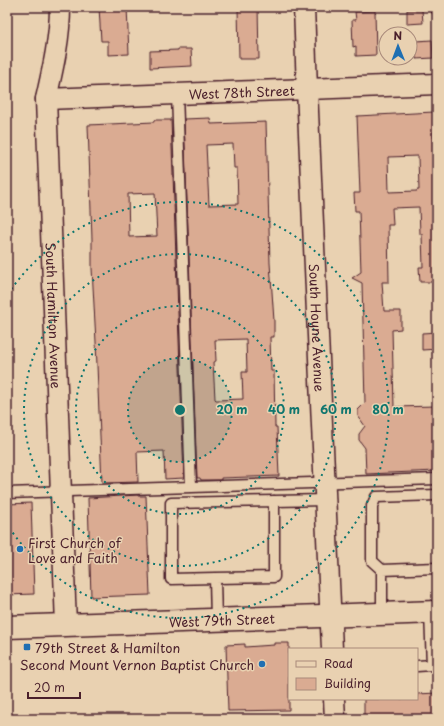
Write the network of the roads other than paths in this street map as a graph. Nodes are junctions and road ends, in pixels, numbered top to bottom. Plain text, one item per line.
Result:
1 (60, 7) edge
2 (304, 7) edge
3 (437, 7) edge
4 (437, 10) edge
5 (437, 84) edge
6 (307, 89) junction
7 (177, 94) junction
8 (46, 98) junction
9 (437, 479) edge
10 (191, 487) junction
11 (61, 491) junction
12 (325, 491) junction
13 (7, 493) edge
14 (437, 495) edge
15 (274, 501) junction
16 (437, 568) edge
17 (382, 570) junction
18 (215, 578) junction
19 (434, 613) edge
20 (382, 615) junction
21 (331, 616) junction
22 (216, 620) junction
23 (66, 625) junction
24 (7, 627) edge
25 (332, 648) edge
26 (418, 666) edge
27 (334, 700) edge
28 (335, 719) edge

1 - 8 street, South Hamilton Avenue
2 - 6 street, South Hoyne Avenue
3 - 4 lane
5 - 6 street, West 78th Street
6 - 7 street, West 78th Street
6 - 12 street, South Hoyne Avenue
7 - 8 street, West 78th Street
7 - 10 lane
8 - 11 street, South Hamilton Avenue
9 - 12 lane
10 - 11 lane
10 - 12 lane
11 - 13 lane
11 - 23 street, South Hamilton Avenue
12 - 15 lane
12 - 21 street, South Hoyne Avenue
14 - 17 lane
15 - 18 lane
15 - 18 lane
16 - 17 lane
17 - 20 lane
18 - 22 lane
19 - 20 main road, West 79th Street
19 - 26 lane
20 - 21 main road, West 79th Street
21 - 22 main road, West 79th Street
21 - 25 street, South Hoyne Avenue
22 - 23 main road, West 79th Street
23 - 24 main road, West 79th Street
27 - 28 street

